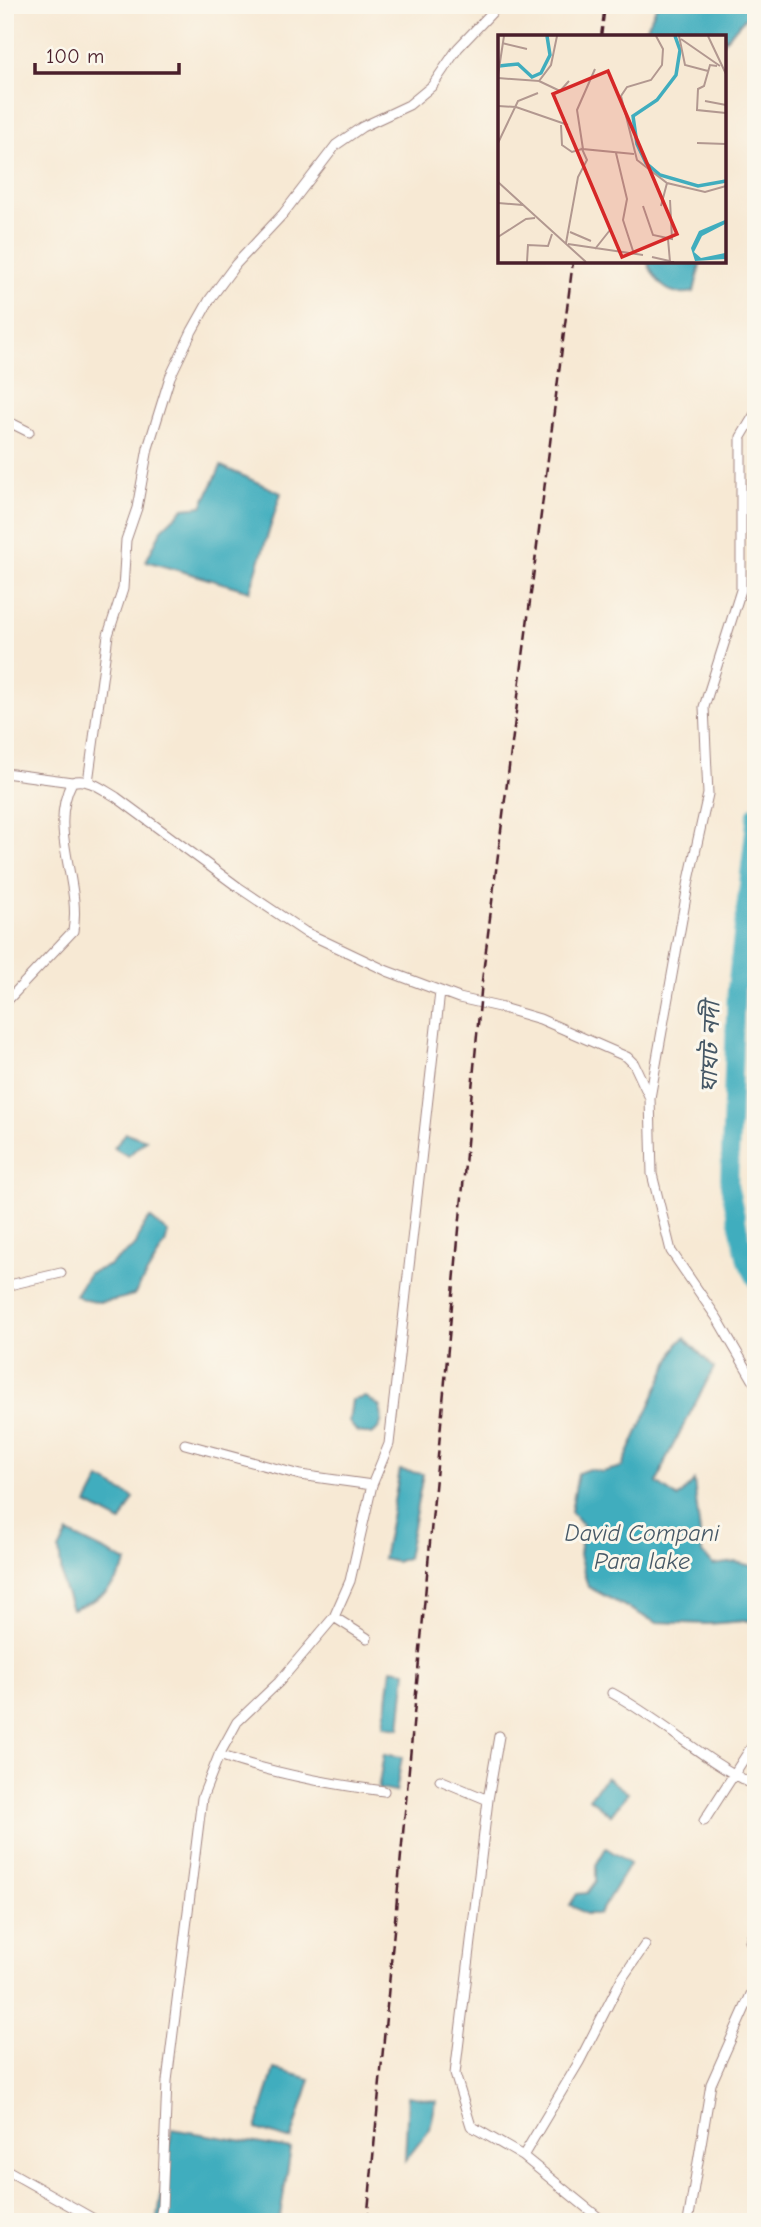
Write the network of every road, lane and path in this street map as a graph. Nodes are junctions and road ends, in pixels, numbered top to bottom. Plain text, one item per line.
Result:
1 (499, 5) edge
2 (756, 412) edge
3 (5, 420) edge
4 (29, 432) dead end
5 (5, 773) edge
6 (72, 782) junction
7 (88, 782) junction
8 (440, 992) junction
9 (5, 1003) edge
10 (650, 1098) junction
11 (61, 1273) dead end
12 (5, 1286) edge
13 (756, 1385) edge
14 (185, 1444) dead end
15 (372, 1485) junction
16 (334, 1617) junction
17 (367, 1638) dead end
18 (612, 1693) dead end
19 (499, 1736) dead end
20 (756, 1741) edge
21 (219, 1755) junction
22 (734, 1775) junction
23 (440, 1780) dead end
24 (756, 1786) edge
25 (384, 1791) dead end
26 (488, 1800) junction
27 (705, 1821) dead end
28 (756, 1923) edge
29 (645, 1945) dead end
30 (756, 1951) edge
31 (756, 1983) edge
32 (523, 2156) junction
33 (5, 2169) edge
34 (80, 2217) edge
35 (99, 2222) edge
36 (159, 2222) edge
37 (604, 2222) edge
38 (688, 2222) edge

1 - 7 street
2 - 10 street
3 - 4 street
5 - 6 street
6 - 7 street
6 - 9 street
7 - 8 street
8 - 10 street
8 - 15 street
10 - 13 street
11 - 12 street
14 - 15 street
15 - 16 street
16 - 17 street
16 - 21 street
18 - 22 street
19 - 26 street
20 - 22 street
21 - 25 street
21 - 36 street
22 - 24 street
22 - 27 street
23 - 26 street
26 - 32 street
28 - 30 street
29 - 32 street
31 - 38 street
32 - 37 street
33 - 34 street
34 - 35 street

